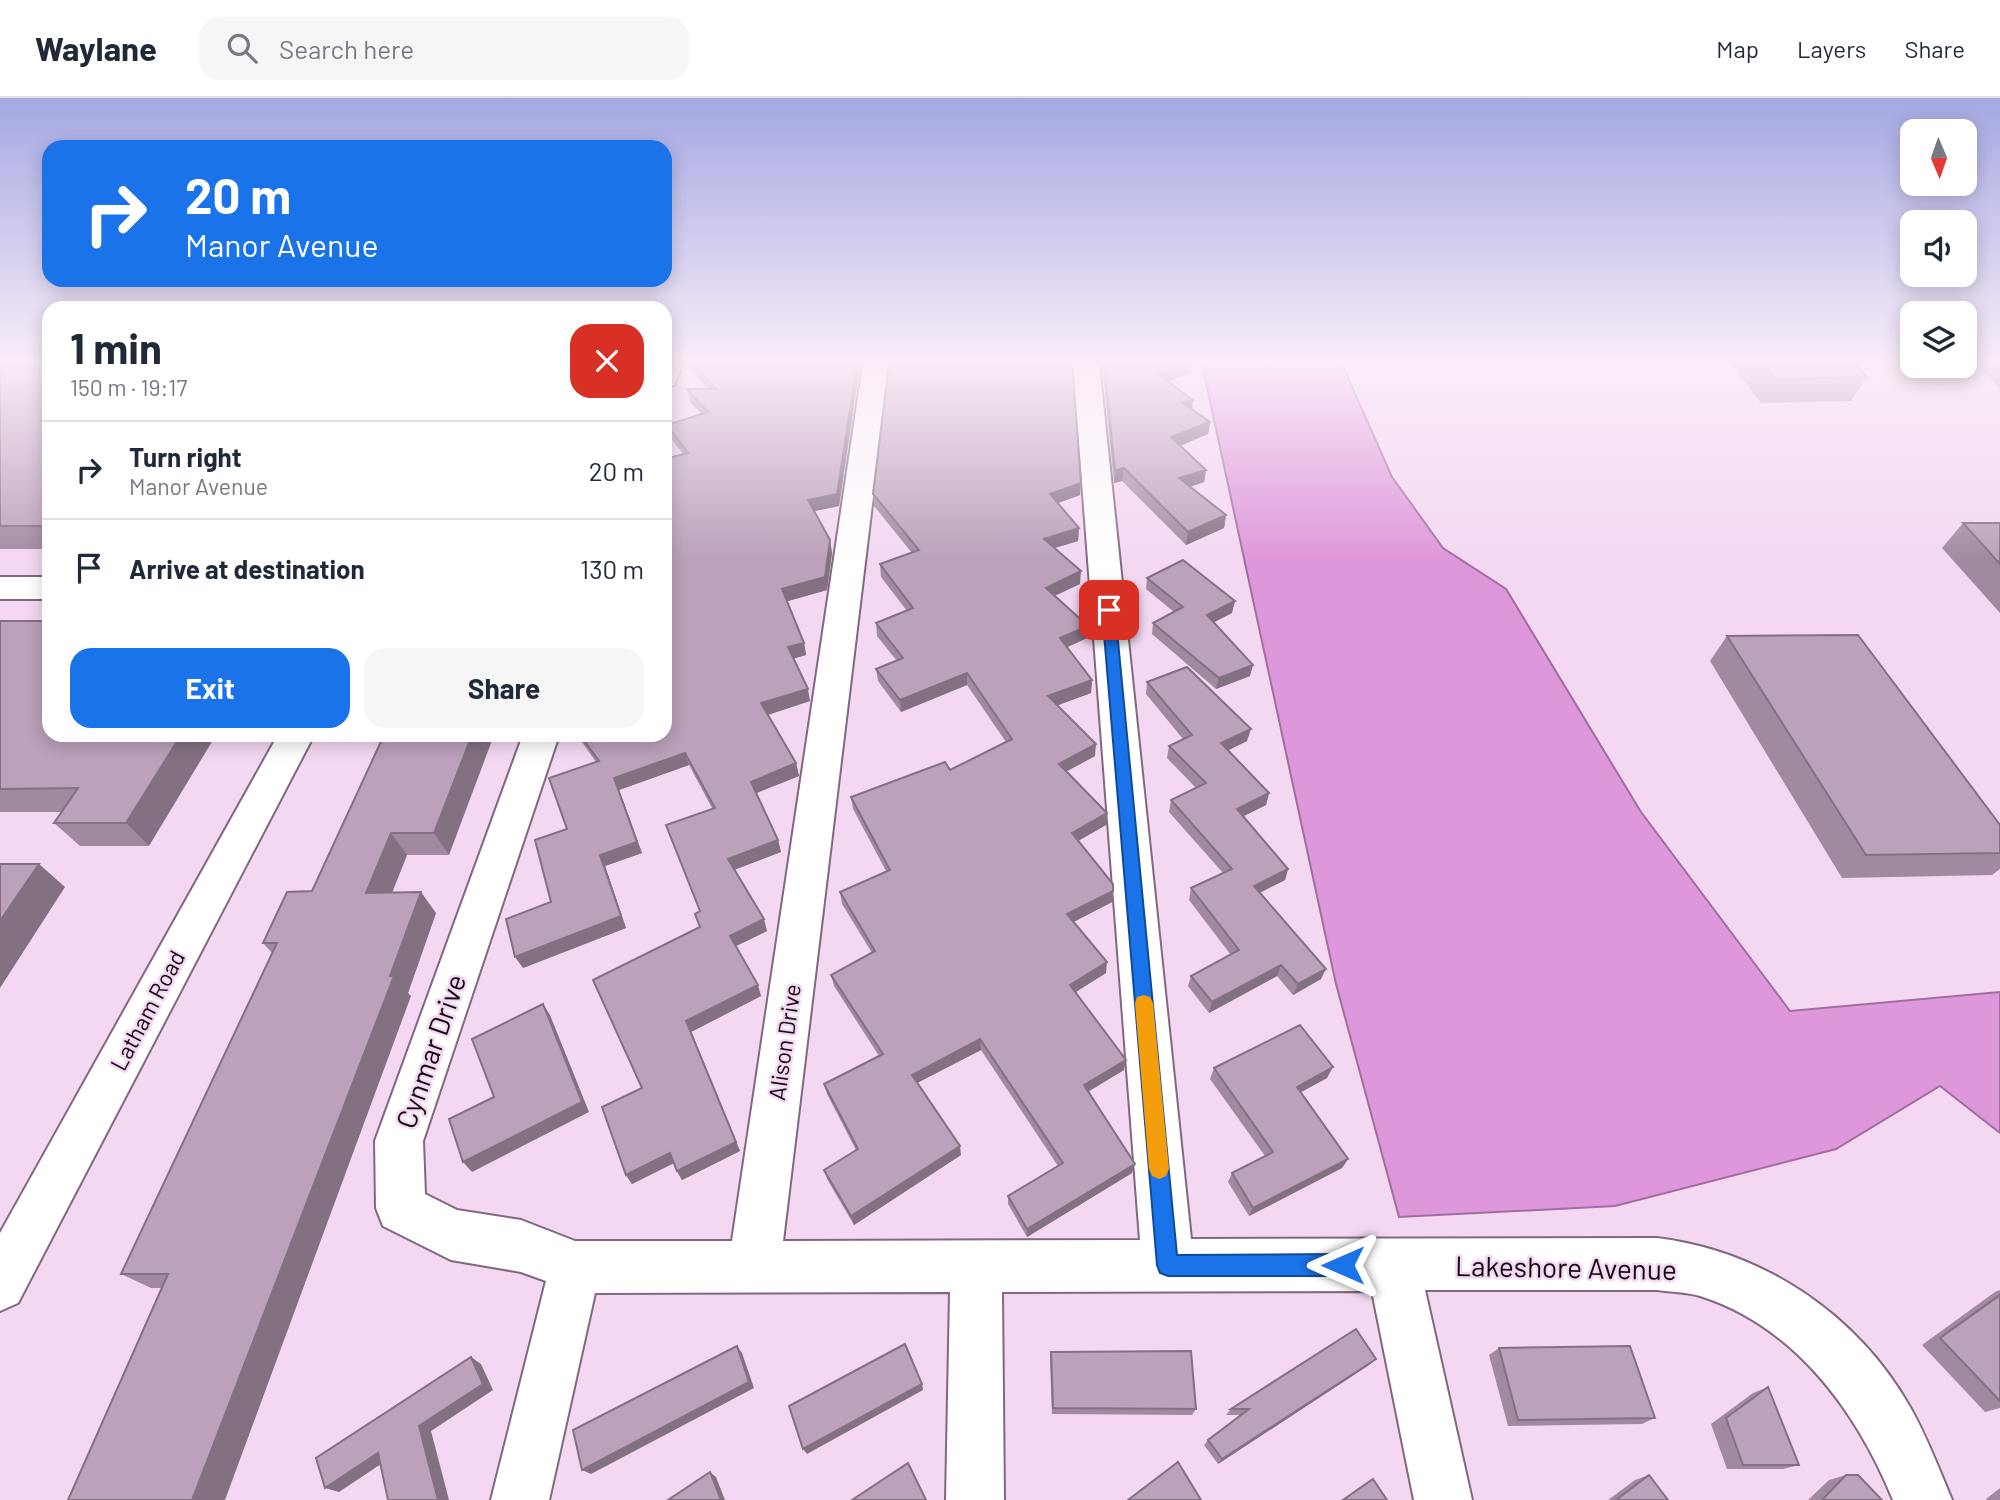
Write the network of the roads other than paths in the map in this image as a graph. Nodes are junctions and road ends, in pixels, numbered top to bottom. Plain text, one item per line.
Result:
1 (867, 429) edge
2 (1092, 429) edge
3 (42, 587) edge
4 (0, 588) edge
5 (292, 742) edge
6 (539, 742) edge
7 (976, 1265) junction
8 (1168, 1265) junction
9 (1393, 1265) junction
10 (754, 1266) junction
11 (575, 1267) junction
12 (0, 1286) edge
13 (520, 1500) edge
14 (975, 1500) edge
15 (1443, 1500) edge
16 (1923, 1500) edge

1 - 10 street, Alison Drive
2 - 8 street
3 - 4 street
5 - 12 street, Latham Road
6 - 11 street, Cynmar Drive
7 - 8 street, Lakeshore Avenue
7 - 10 street
7 - 14 street
8 - 9 street, Lakeshore Avenue
9 - 15 street
9 - 16 street, Lakeshore Avenue
10 - 11 street
11 - 13 street

